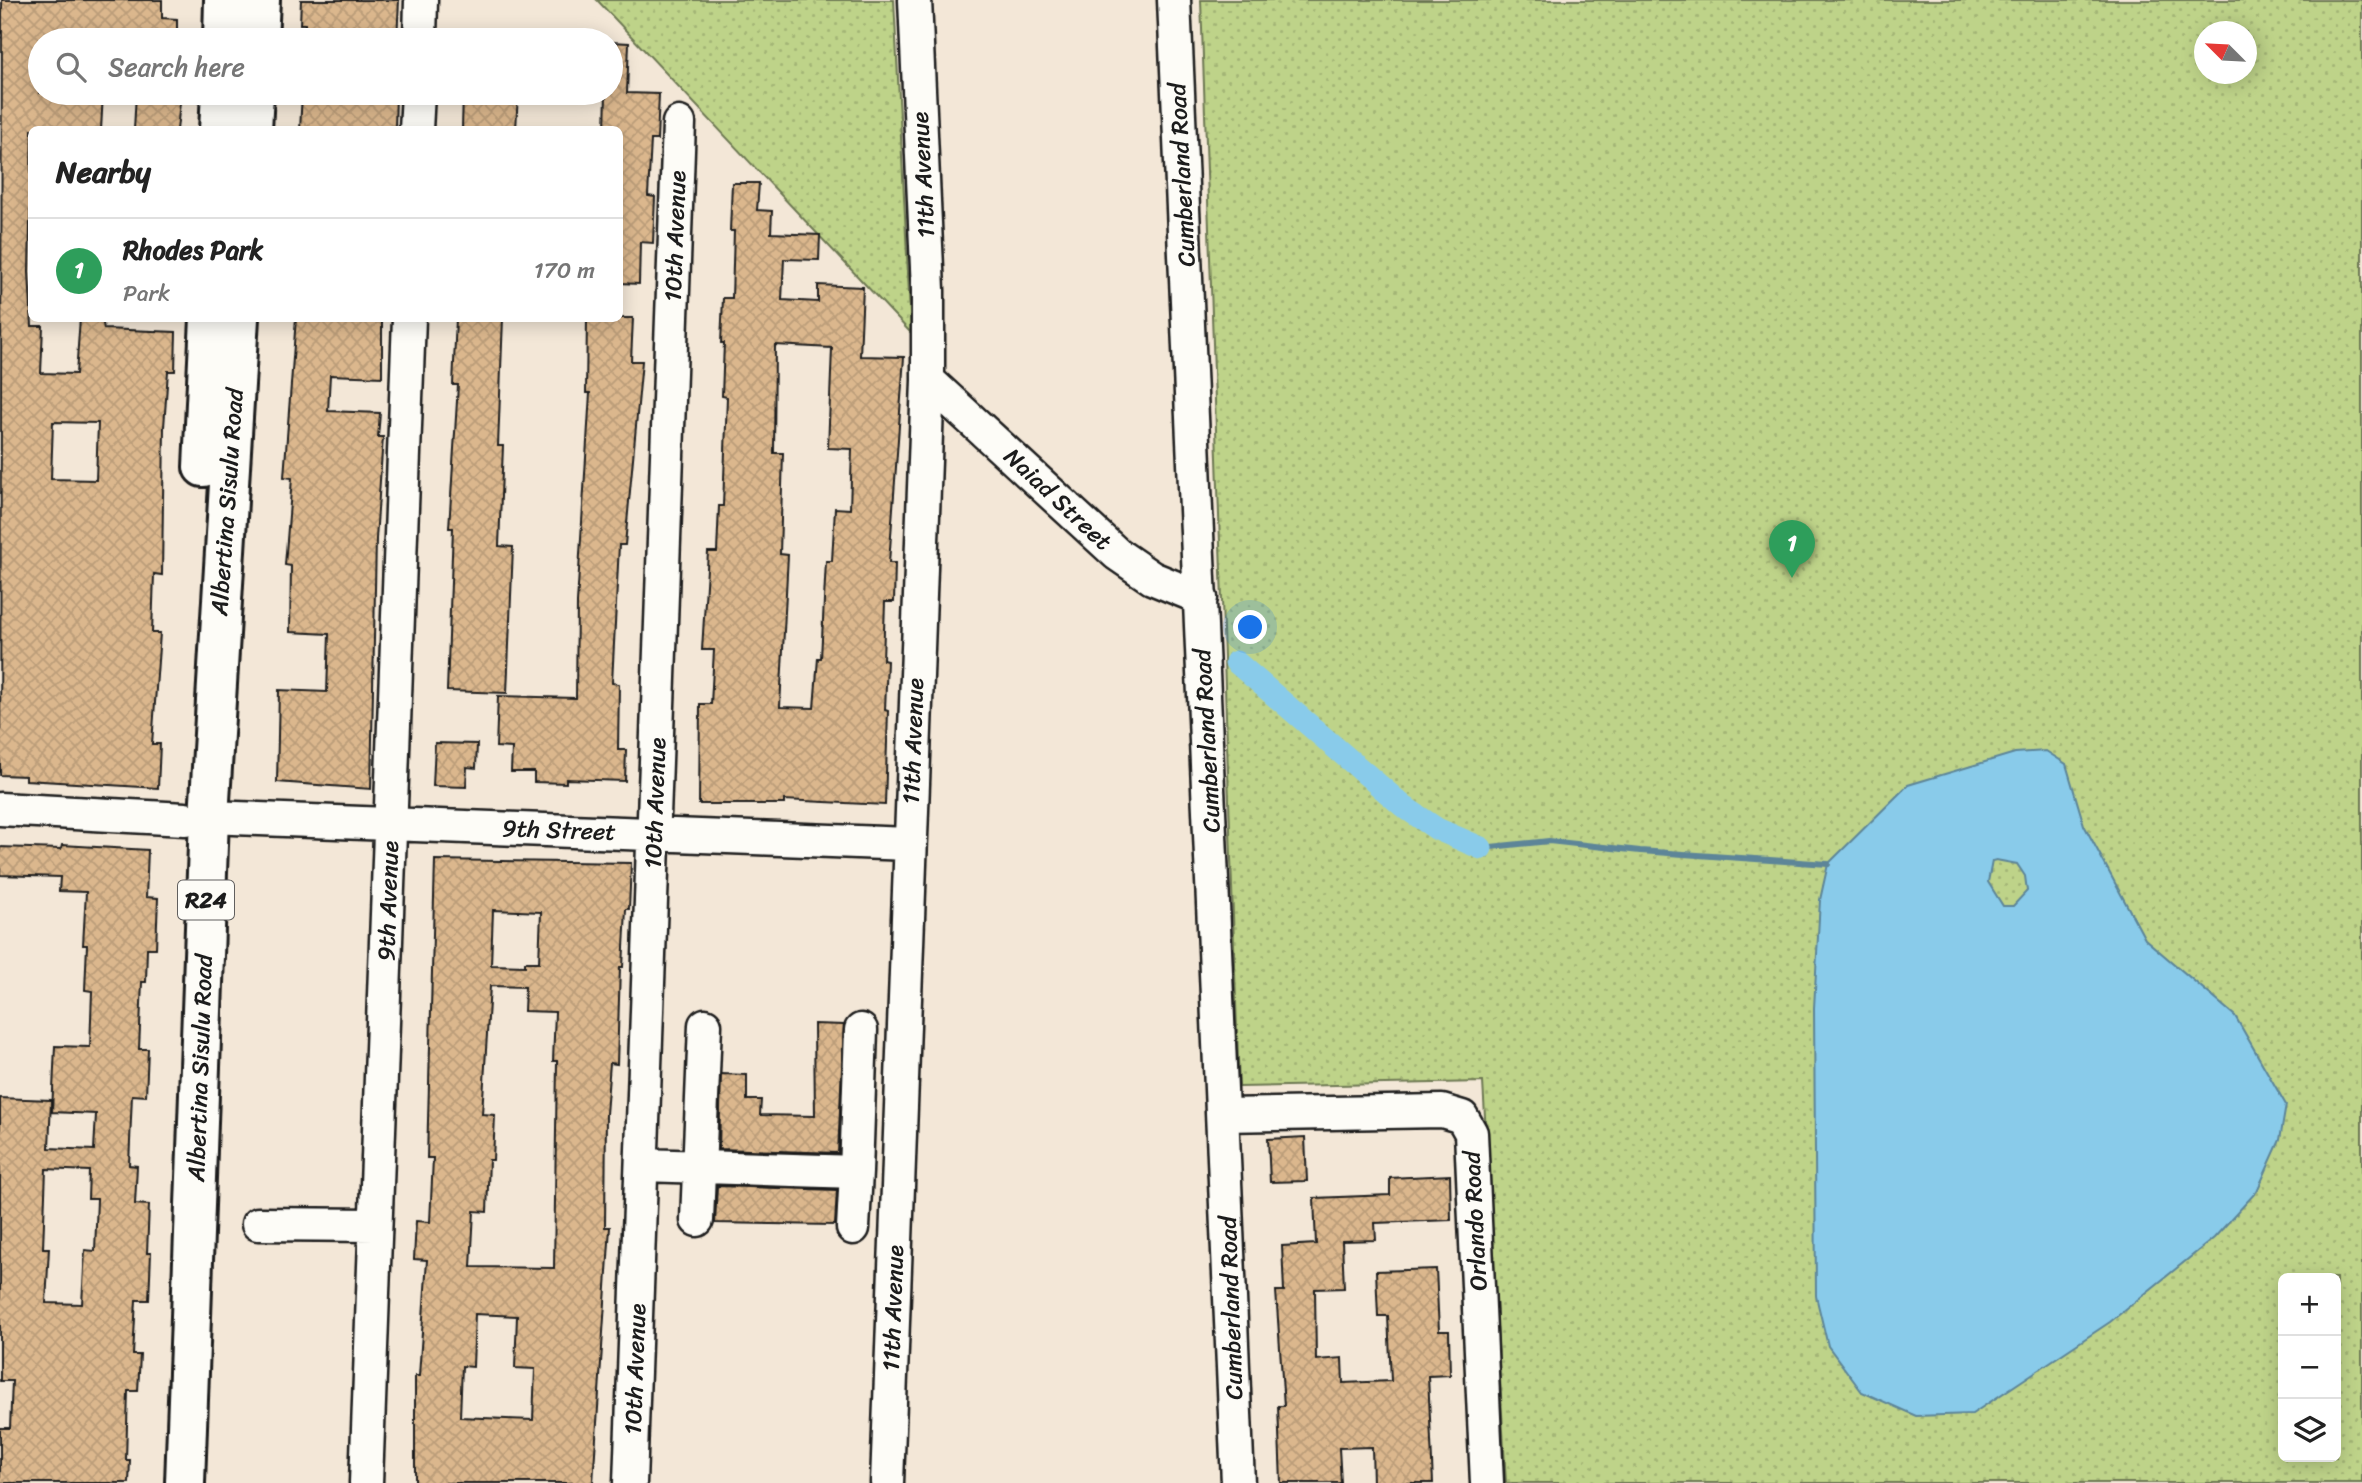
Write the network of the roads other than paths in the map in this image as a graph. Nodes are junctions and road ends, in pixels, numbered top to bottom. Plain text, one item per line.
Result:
1 (224, 0) edge
2 (260, 0) edge
3 (421, 0) edge
4 (915, 0) edge
5 (1174, 0) edge
6 (223, 28) edge
7 (259, 28) edge
8 (420, 28) edge
9 (220, 105) edge
10 (253, 105) edge
11 (417, 105) edge
12 (679, 123) dead end
13 (219, 126) edge
14 (251, 126) edge
15 (416, 126) edge
16 (210, 322) edge
17 (239, 322) edge
18 (409, 322) edge
19 (928, 380) junction
20 (1201, 598) junction
21 (0, 809) edge
22 (197, 818) junction
23 (391, 825) junction
24 (654, 833) junction
25 (909, 844) junction
26 (705, 1025) dead end
27 (862, 1030) dead end
28 (1223, 1115) junction
29 (643, 1165) junction
30 (699, 1167) junction
31 (856, 1172) junction
32 (697, 1220) dead end
33 (258, 1224) dead end
34 (375, 1225) junction
35 (853, 1228) dead end
36 (159, 1483) edge
37 (185, 1483) edge
38 (366, 1483) edge
39 (630, 1483) edge
40 (887, 1483) edge
41 (1238, 1483) edge
42 (1487, 1483) edge

1 - 6 main road
2 - 7 main road
3 - 8 street
4 - 19 street, 11th Avenue
5 - 20 street, Cumberland Road
9 - 13 main road
10 - 14 main road
11 - 15 street
12 - 24 street, 10th Avenue
16 - 22 main road, Albertina Sisulu Road / R24
17 - 22 main road, Albertina Sisulu Road / R24
18 - 23 street, 9th Avenue
19 - 20 street, Naiad Street
19 - 25 street, 11th Avenue
20 - 28 street, Cumberland Road
21 - 22 street, 9th Street
22 - 23 street, 9th Street
22 - 36 main road, Albertina Sisulu Road / R24
22 - 37 main road, Albertina Sisulu Road / R24
23 - 24 street, 9th Street
23 - 34 street, 9th Avenue
24 - 25 street, 9th Street
24 - 29 street, 10th Avenue
25 - 40 street, 11th Avenue
26 - 30 street
27 - 31 street
28 - 41 street, Cumberland Road
28 - 42 street, Orlando Road
29 - 30 street
29 - 39 street, 10th Avenue
30 - 31 street
30 - 32 street
31 - 35 street
33 - 34 street
34 - 38 street, 9th Avenue

